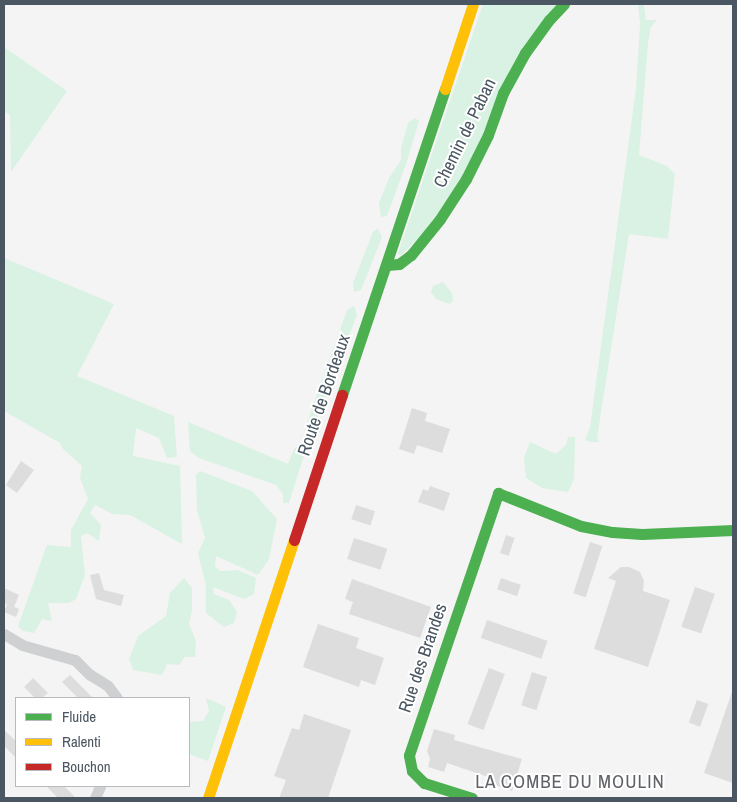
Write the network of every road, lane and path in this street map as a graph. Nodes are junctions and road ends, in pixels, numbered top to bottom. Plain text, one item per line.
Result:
1 (473, 4) edge
2 (564, 4) edge
3 (387, 265) junction
4 (733, 530) edge
5 (4, 634) edge
6 (116, 697) edge
7 (208, 798) edge
8 (472, 798) edge

1 - 3 street, Route de Bordeaux
2 - 3 street, Chemin de Paban
3 - 7 street, Route de Bordeaux
4 - 8 street, Rue des Brandes
5 - 6 street

